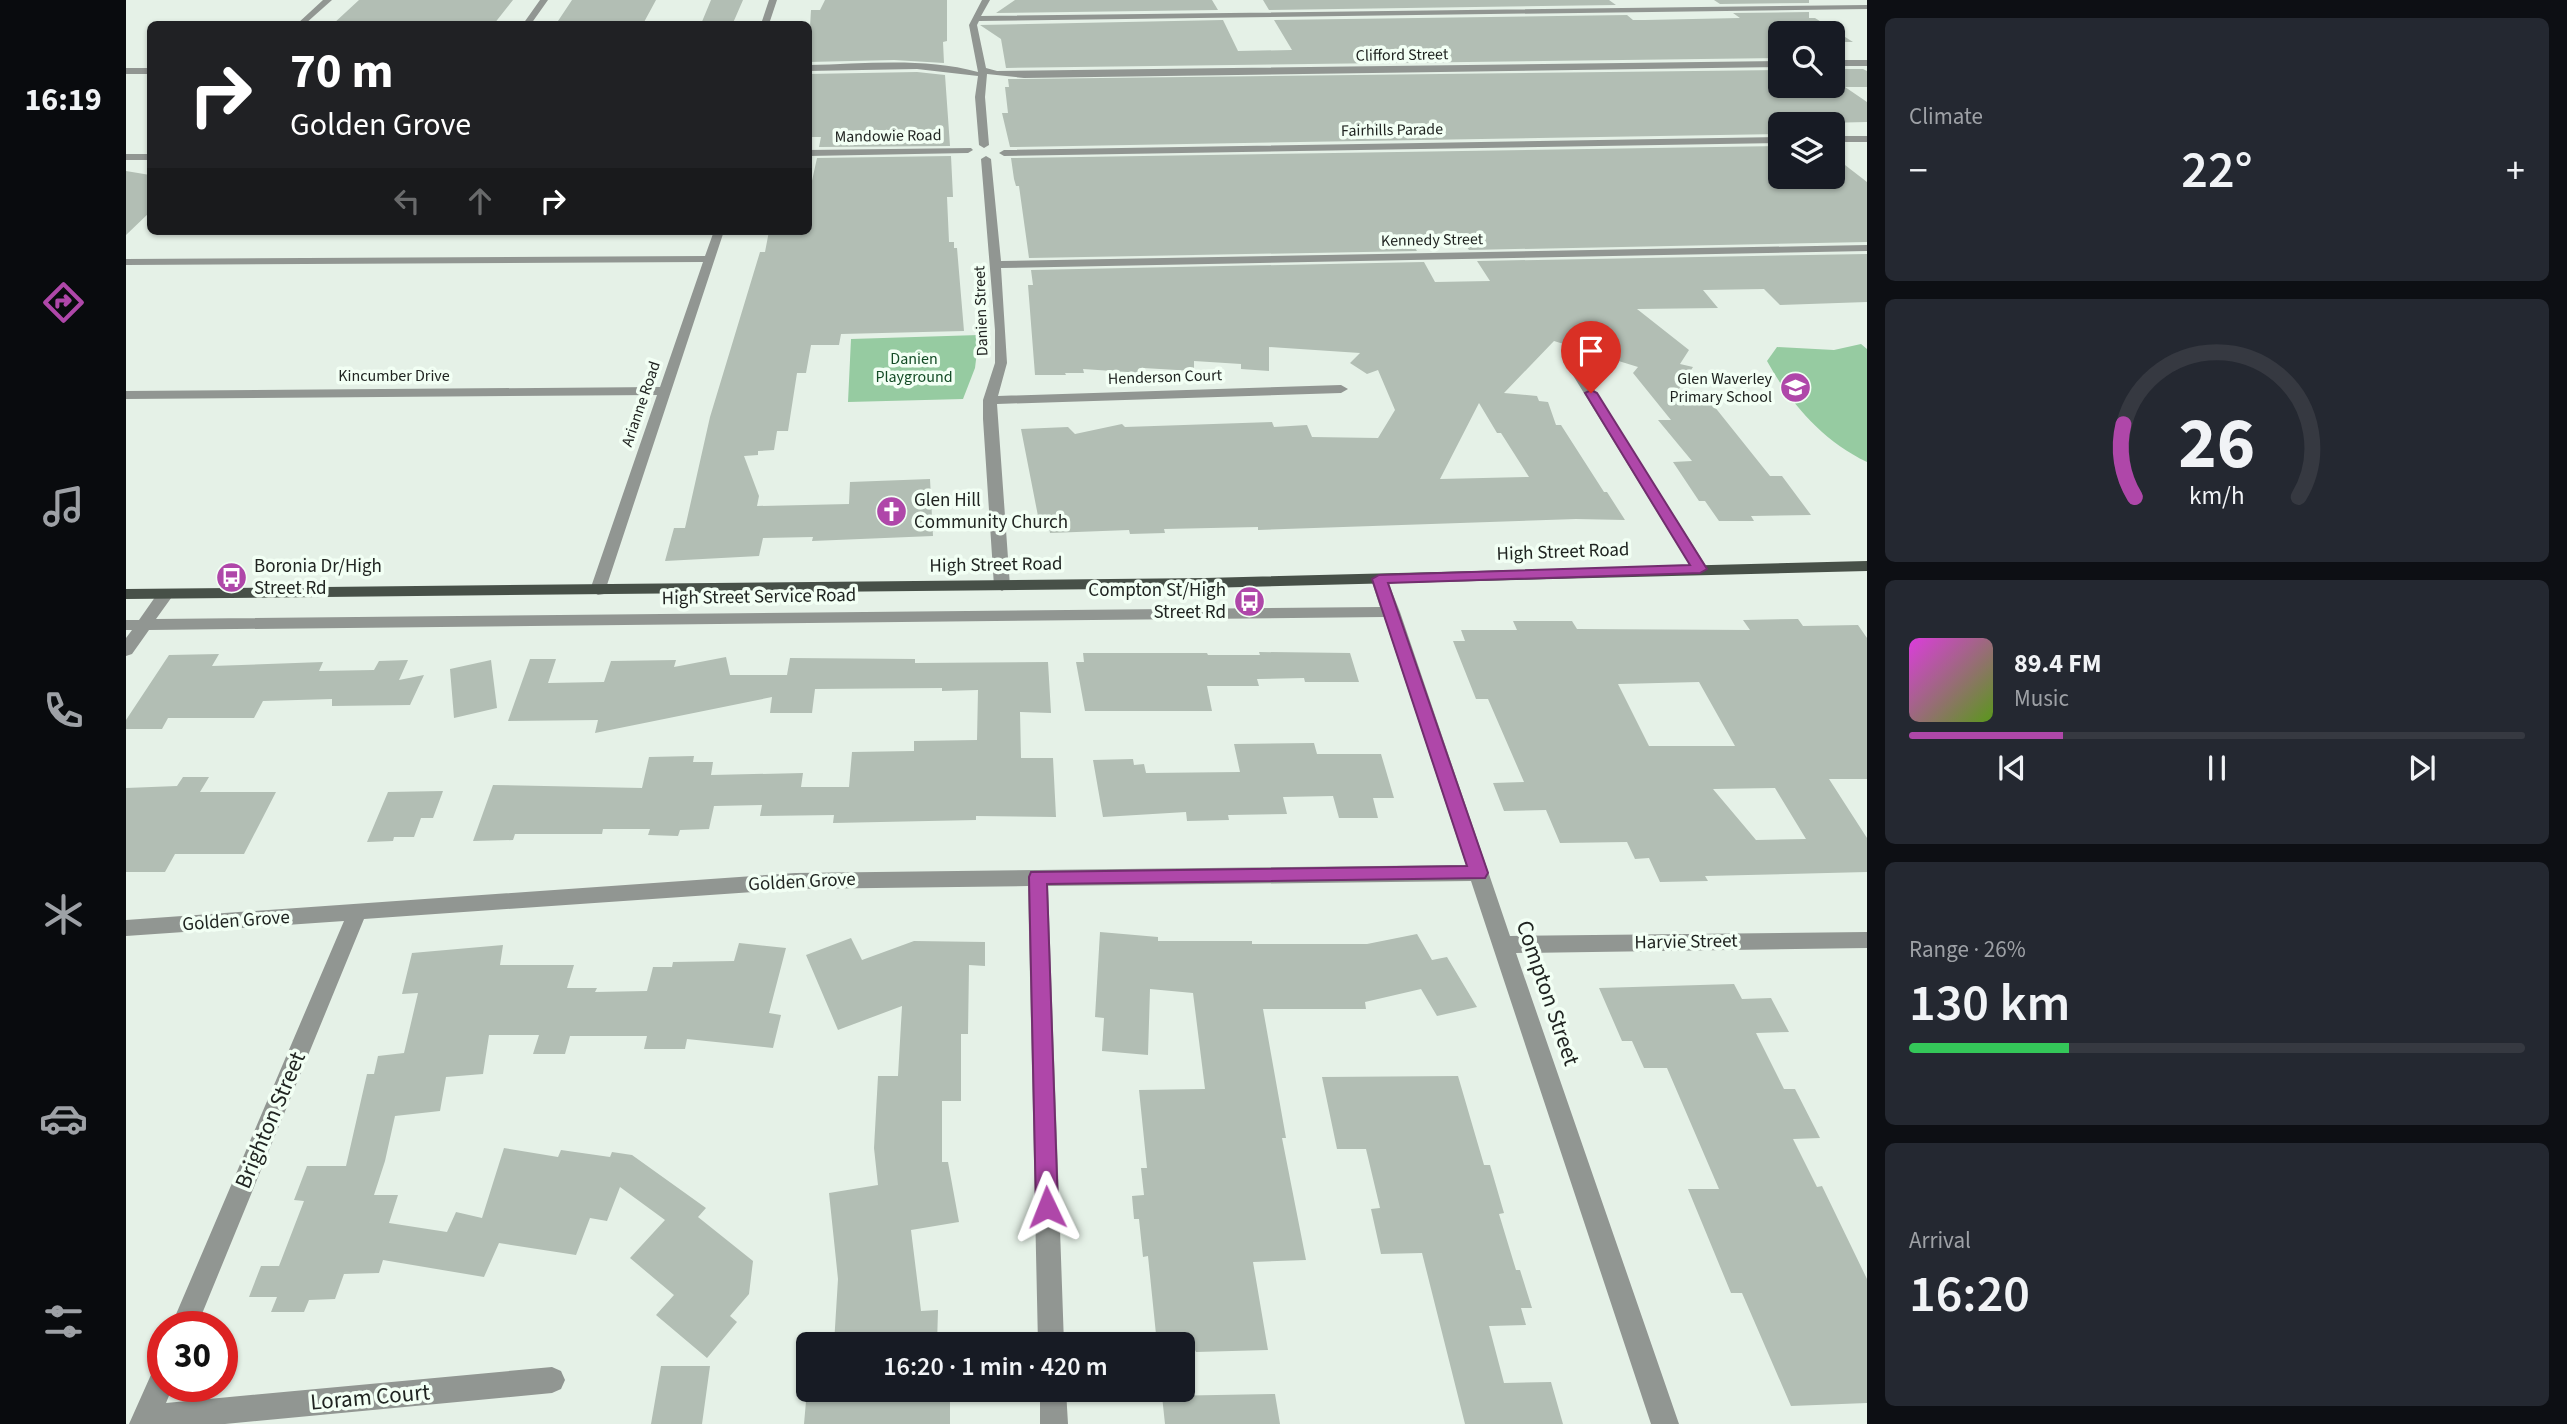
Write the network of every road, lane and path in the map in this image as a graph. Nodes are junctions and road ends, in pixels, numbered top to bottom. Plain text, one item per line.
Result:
1 (328, 0) edge
2 (544, 0) edge
3 (773, 0) edge
4 (986, 0) edge
5 (1349, 0) edge
6 (1867, 7) edge
7 (1360, 13) junction
8 (975, 19) junction
9 (304, 21) edge
10 (529, 21) edge
11 (766, 21) edge
12 (976, 45) junction
13 (973, 61) junction
14 (1845, 63) edge
15 (1867, 63) edge
16 (1768, 64) edge
17 (812, 68) edge
18 (934, 68) junction
19 (126, 71) edge
20 (147, 71) edge
21 (978, 72) junction
22 (1024, 75) junction
23 (982, 81) junction
24 (980, 97) junction
25 (1845, 139) edge
26 (1867, 139) edge
27 (1768, 140) edge
28 (984, 145) junction
29 (968, 150) junction
30 (812, 153) edge
31 (1004, 153) junction
32 (126, 157) edge
33 (147, 157) edge
34 (986, 159) junction
35 (718, 235) edge
36 (1867, 248) edge
37 (710, 258) junction
38 (126, 262) edge
39 (997, 265) junction
40 (1577, 372) dead end
41 (1341, 389) dead end
42 (663, 391) junction
43 (126, 395) edge
44 (990, 400) junction
45 (1867, 566) edge
46 (1700, 569) junction
47 (1379, 579) junction
48 (1002, 586) junction
49 (598, 590) junction
50 (126, 594) edge
51 (166, 594) junction
52 (1392, 612) junction
53 (126, 625) edge
54 (143, 625) junction
55 (126, 650) edge
56 (1479, 873) junction
57 (1038, 877) junction
58 (357, 913) junction
59 (126, 928) edge
60 (1867, 940) edge
61 (1505, 945) junction
62 (190, 1311) edge
63 (1051, 1332) edge
64 (552, 1380) dead end
65 (152, 1402) edge
66 (1053, 1402) edge
67 (144, 1421) edge
68 (1054, 1424) edge
69 (1665, 1424) edge

1 - 9 street
2 - 10 street
3 - 11 street
4 - 8 street
5 - 7 street
6 - 7 street
7 - 8 street
8 - 12 street
12 - 13 street
12 - 21 street
13 - 18 street
13 - 21 street
14 - 15 street
16 - 22 street, Clifford Street
17 - 18 street
18 - 21 street, Clifford Street
19 - 20 street
21 - 22 street, Clifford Street
21 - 23 street
21 - 24 street
22 - 23 street, Clifford Street
23 - 24 street
24 - 28 street
25 - 26 street
27 - 31 street, Fairhills Parade
28 - 29 street
28 - 31 street
29 - 30 street, Mandowie Road
29 - 34 street
31 - 34 street
32 - 33 street
34 - 39 street, Danien Street
35 - 37 street, Arianne Road
36 - 39 street, Kennedy Street
37 - 38 street
37 - 42 street, Arianne Road
39 - 44 street, Danien Street
40 - 46 street
41 - 44 street, Henderson Court
42 - 43 street, Kincumber Drive
42 - 49 street, Arianne Road
44 - 48 street, Danien Street
45 - 46 main road, High Street Road
46 - 47 main road, High Street Road
47 - 48 main road, High Street Road
47 - 52 street, Compton Street
48 - 49 main road, High Street Road
49 - 51 main road, High Street Road
50 - 51 main road, High Street Road
51 - 54 street
52 - 54 street, High Street Service Road
52 - 56 street, Compton Street
53 - 54 street, High Street Service Road
54 - 55 street
56 - 57 street, Golden Grove
56 - 61 street, Compton Street
57 - 58 street, Golden Grove
57 - 63 street
58 - 59 street, Golden Grove
58 - 62 street, Brighton Street
60 - 61 street, Harvie Street
61 - 69 street, Compton Street
64 - 67 street, Loram Court
65 - 67 street
66 - 68 street

